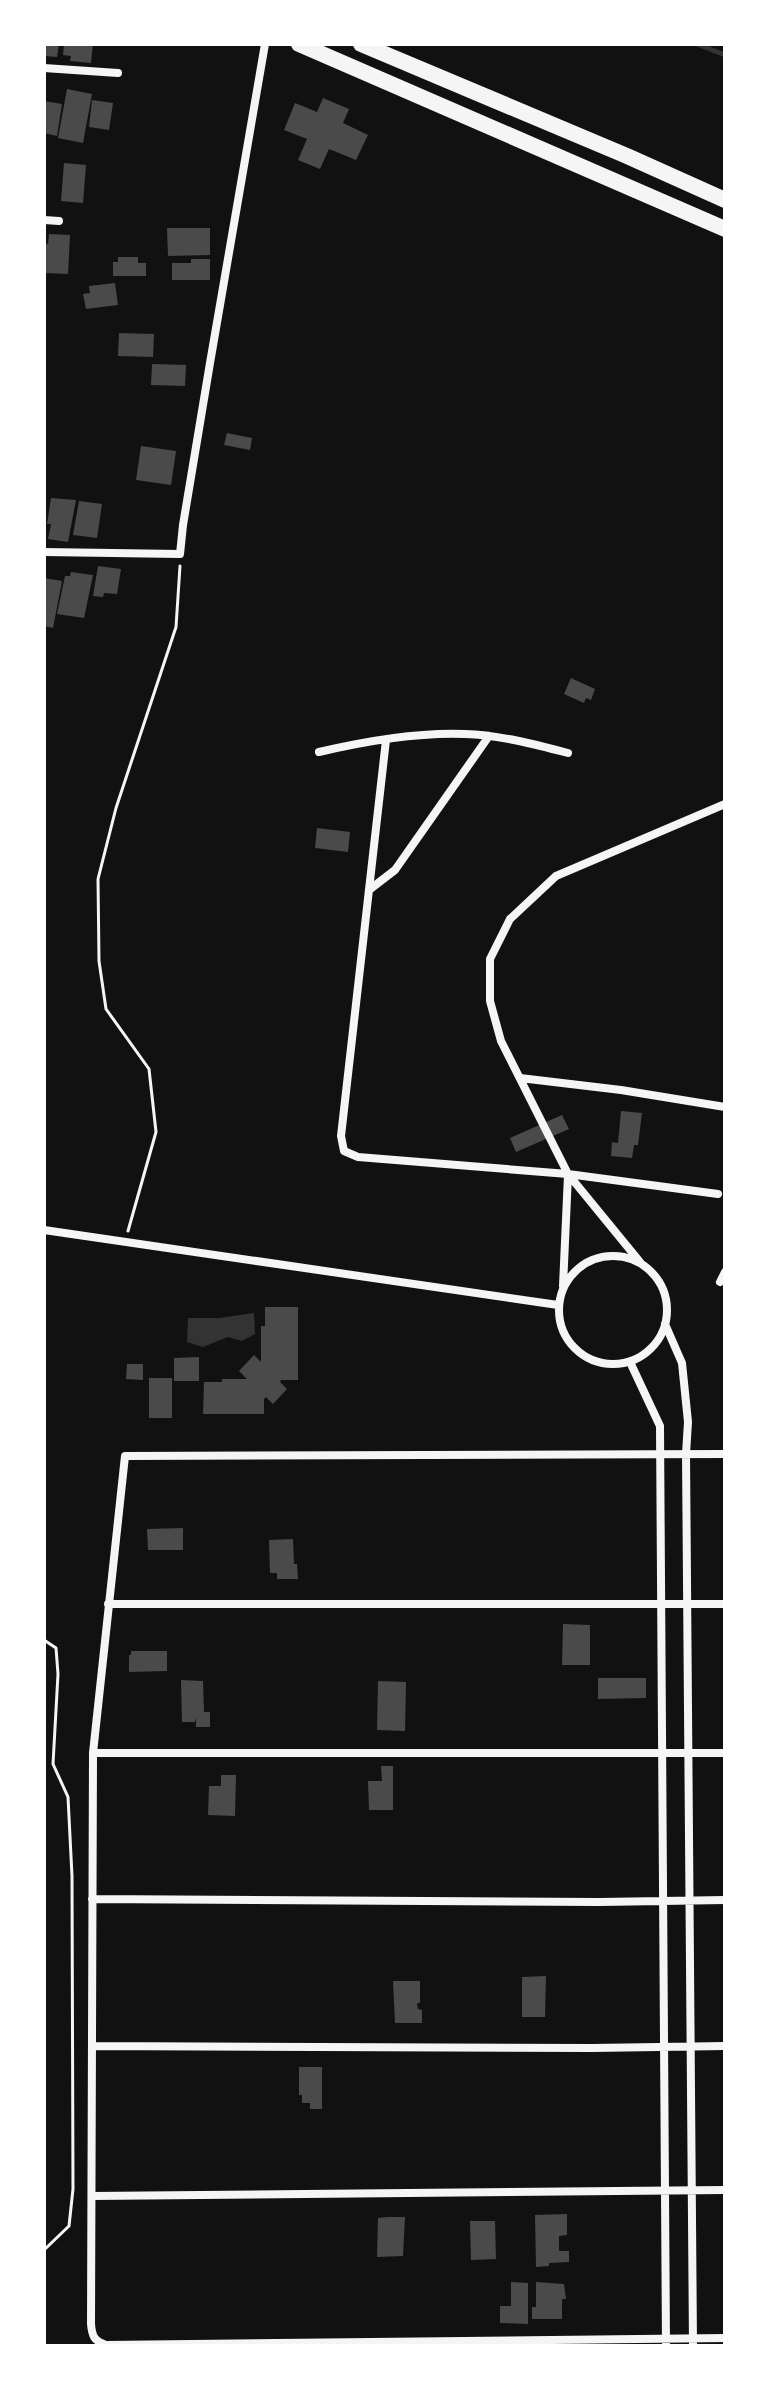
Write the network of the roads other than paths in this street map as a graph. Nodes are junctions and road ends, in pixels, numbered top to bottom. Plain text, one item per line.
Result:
1 (265, 44) edge
2 (299, 44) edge
3 (361, 44) edge
4 (44, 68) edge
5 (118, 73) dead end
6 (725, 200) edge
7 (44, 220) edge
8 (59, 221) dead end
9 (725, 229) edge
10 (44, 552) edge
11 (489, 736) junction
12 (386, 740) junction
13 (319, 752) dead end
14 (568, 753) dead end
15 (725, 804) edge
16 (369, 890) junction
17 (520, 1078) junction
18 (725, 1107) edge
19 (568, 1174) junction
20 (718, 1194) dead end
21 (44, 1230) edge
22 (640, 1262) junction
23 (725, 1272) edge
24 (720, 1282) dead end
25 (563, 1287) junction
26 (558, 1305) junction
27 (665, 1324) junction
28 (630, 1362) junction
29 (660, 1454) junction
30 (686, 1454) junction
31 (725, 1454) edge
32 (108, 1604) junction
33 (661, 1604) junction
34 (687, 1604) junction
35 (725, 1604) edge
36 (93, 1753) junction
37 (725, 1753) edge
38 (662, 1754) junction
39 (688, 1754) junction
40 (92, 1899) junction
41 (689, 1900) junction
42 (725, 1900) edge
43 (663, 1901) junction
44 (93, 2046) junction
45 (664, 2046) junction
46 (690, 2046) junction
47 (725, 2046) edge
48 (665, 2190) junction
49 (691, 2190) junction
50 (725, 2190) edge
51 (92, 2196) junction
52 (725, 2338) edge
53 (693, 2342) edge
54 (666, 2343) edge

1 - 10 street
2 - 9 main road
3 - 6 main road
4 - 5 street
7 - 8 street
11 - 12 street
11 - 14 street
11 - 16 street
12 - 13 street
12 - 16 street
15 - 17 street
16 - 19 street
17 - 18 street
17 - 19 street
19 - 20 street
19 - 22 street
19 - 25 street
21 - 26 street
22 - 25 street
22 - 27 street
23 - 24 street
25 - 26 street
26 - 28 street
27 - 28 street
27 - 30 street
28 - 29 street
29 - 30 street
29 - 32 street
29 - 33 street
30 - 31 street
30 - 34 street
32 - 33 street
32 - 36 street
33 - 34 street
33 - 38 street
34 - 35 street
34 - 39 street
36 - 38 street
36 - 40 street
37 - 39 street
38 - 39 street
38 - 43 street
39 - 41 street
40 - 43 street
40 - 44 street
41 - 42 street
41 - 43 street
41 - 46 street
43 - 45 street
44 - 45 street
44 - 51 street
45 - 46 street
45 - 48 street
46 - 47 street
46 - 49 street
48 - 49 street
48 - 51 street
48 - 54 street
49 - 50 street
49 - 53 street
51 - 54 street
52 - 53 street
53 - 54 street

